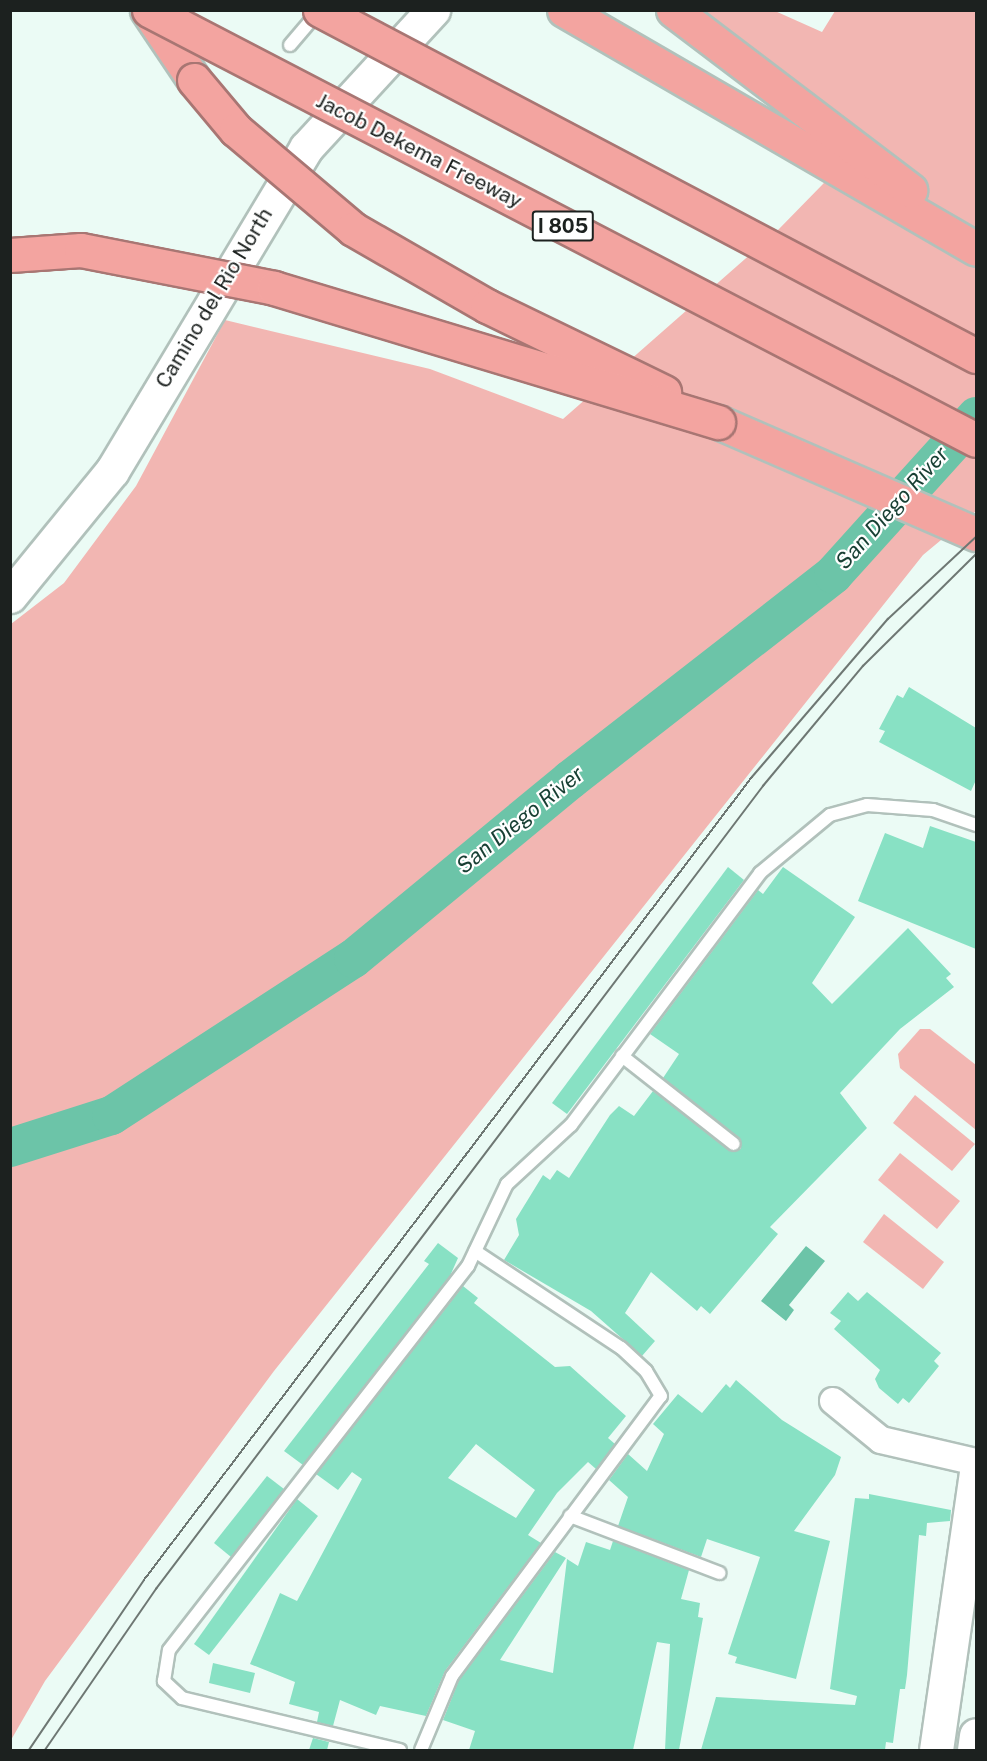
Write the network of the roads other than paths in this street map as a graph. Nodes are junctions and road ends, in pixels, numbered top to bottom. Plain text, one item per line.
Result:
1 (148, 10) edge
2 (320, 10) edge
3 (433, 10) edge
4 (564, 10) edge
5 (673, 10) edge
6 (290, 45) dead end
7 (976, 239) edge
8 (976, 249) edge
9 (10, 255) edge
10 (976, 356) edge
11 (718, 422) junction
12 (976, 440) edge
13 (976, 534) edge
14 (10, 597) edge
15 (976, 825) edge
16 (622, 1056) junction
17 (735, 1144) dead end
18 (475, 1251) junction
19 (833, 1401) dead end
20 (976, 1462) edge
21 (976, 1471) edge
22 (570, 1516) junction
23 (719, 1574) dead end
24 (976, 1735) edge
25 (400, 1750) edge
26 (421, 1750) edge
27 (936, 1750) edge
28 (975, 1750) edge

1 - 11 highway, bridge
1 - 12 highway, Jacob Dekema Freeway / I 805, bridge
2 - 6 lane
2 - 10 highway, bridge
3 - 14 main road, Camino del Rio North
4 - 8 highway
5 - 7 highway
9 - 11 highway, bridge
11 - 13 highway
15 - 16 lane
16 - 17 lane
16 - 18 lane
18 - 22 lane
18 - 25 lane
19 - 20 street
21 - 27 main road
22 - 23 lane
22 - 26 lane
24 - 28 main road

